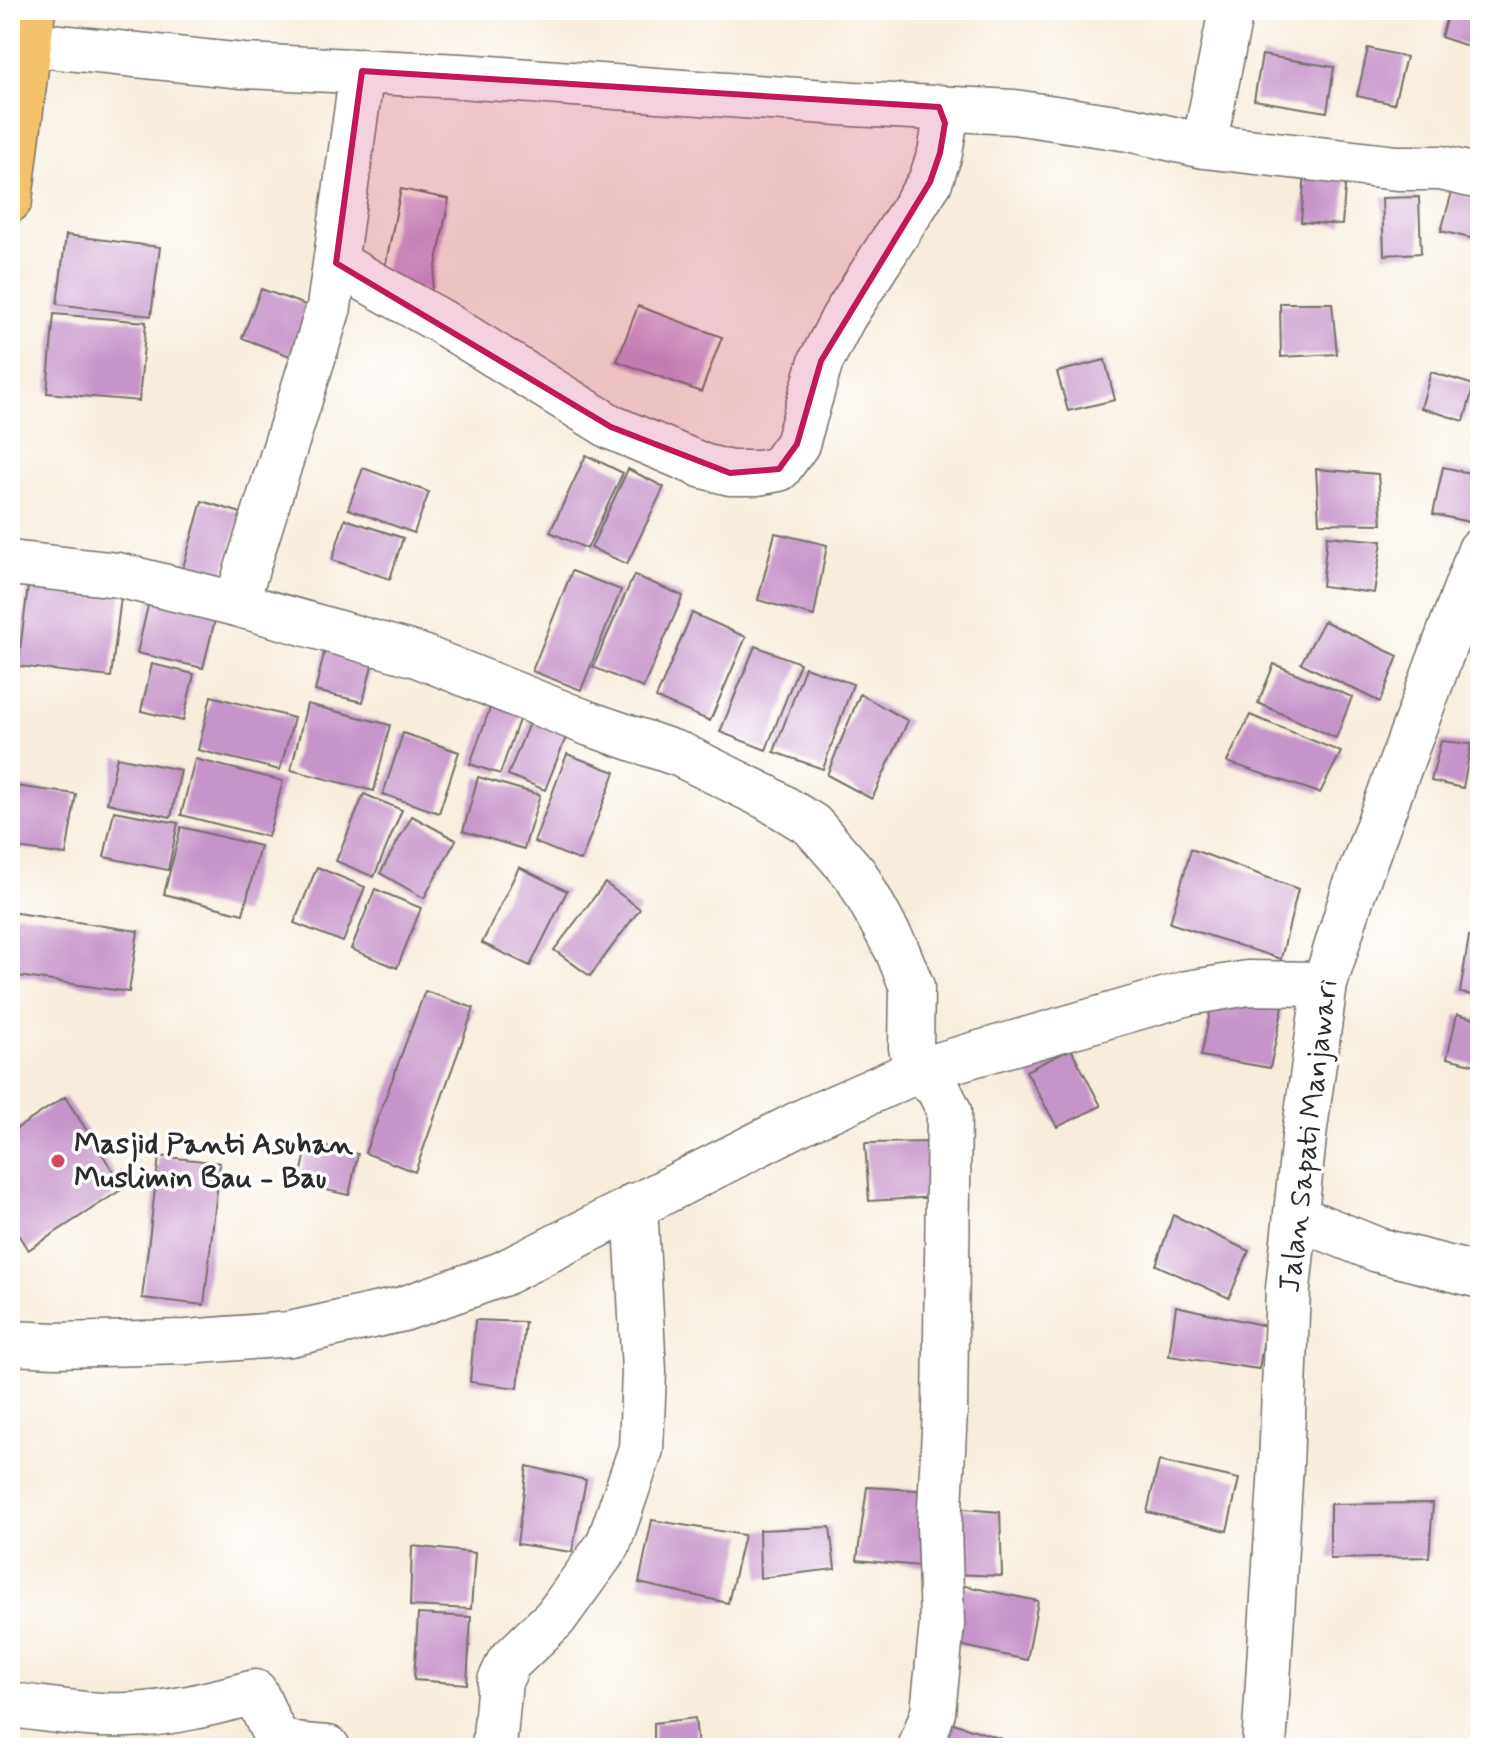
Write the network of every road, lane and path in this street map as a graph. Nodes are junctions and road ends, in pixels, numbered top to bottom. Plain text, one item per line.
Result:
1 (1231, 10) edge
2 (31, 27) edge
3 (362, 71) junction
4 (939, 107) junction
5 (1204, 146) junction
6 (1480, 177) edge
7 (10, 200) edge
8 (336, 263) junction
9 (1480, 550) edge
10 (10, 563) edge
11 (236, 604) junction
12 (1325, 984) junction
13 (917, 1071) junction
14 (635, 1205) junction
15 (1296, 1217) junction
16 (1480, 1276) edge
17 (10, 1343) edge
18 (10, 1705) edge
19 (328, 1748) edge
20 (494, 1748) edge
21 (920, 1748) edge
22 (1264, 1748) edge

1 - 5 street
2 - 3 street
2 - 7 main road
3 - 4 street
3 - 8 street
4 - 5 street
4 - 8 street
5 - 6 street
8 - 11 street
9 - 12 street, Jalan Sapati Manjawari
10 - 11 street
11 - 13 street
12 - 13 street
12 - 15 street, Jalan Sapati Manjawari
13 - 14 street
13 - 21 street
14 - 17 street
14 - 20 street
15 - 16 street
15 - 22 street, Jalan Sapati Manjawari
18 - 19 street

